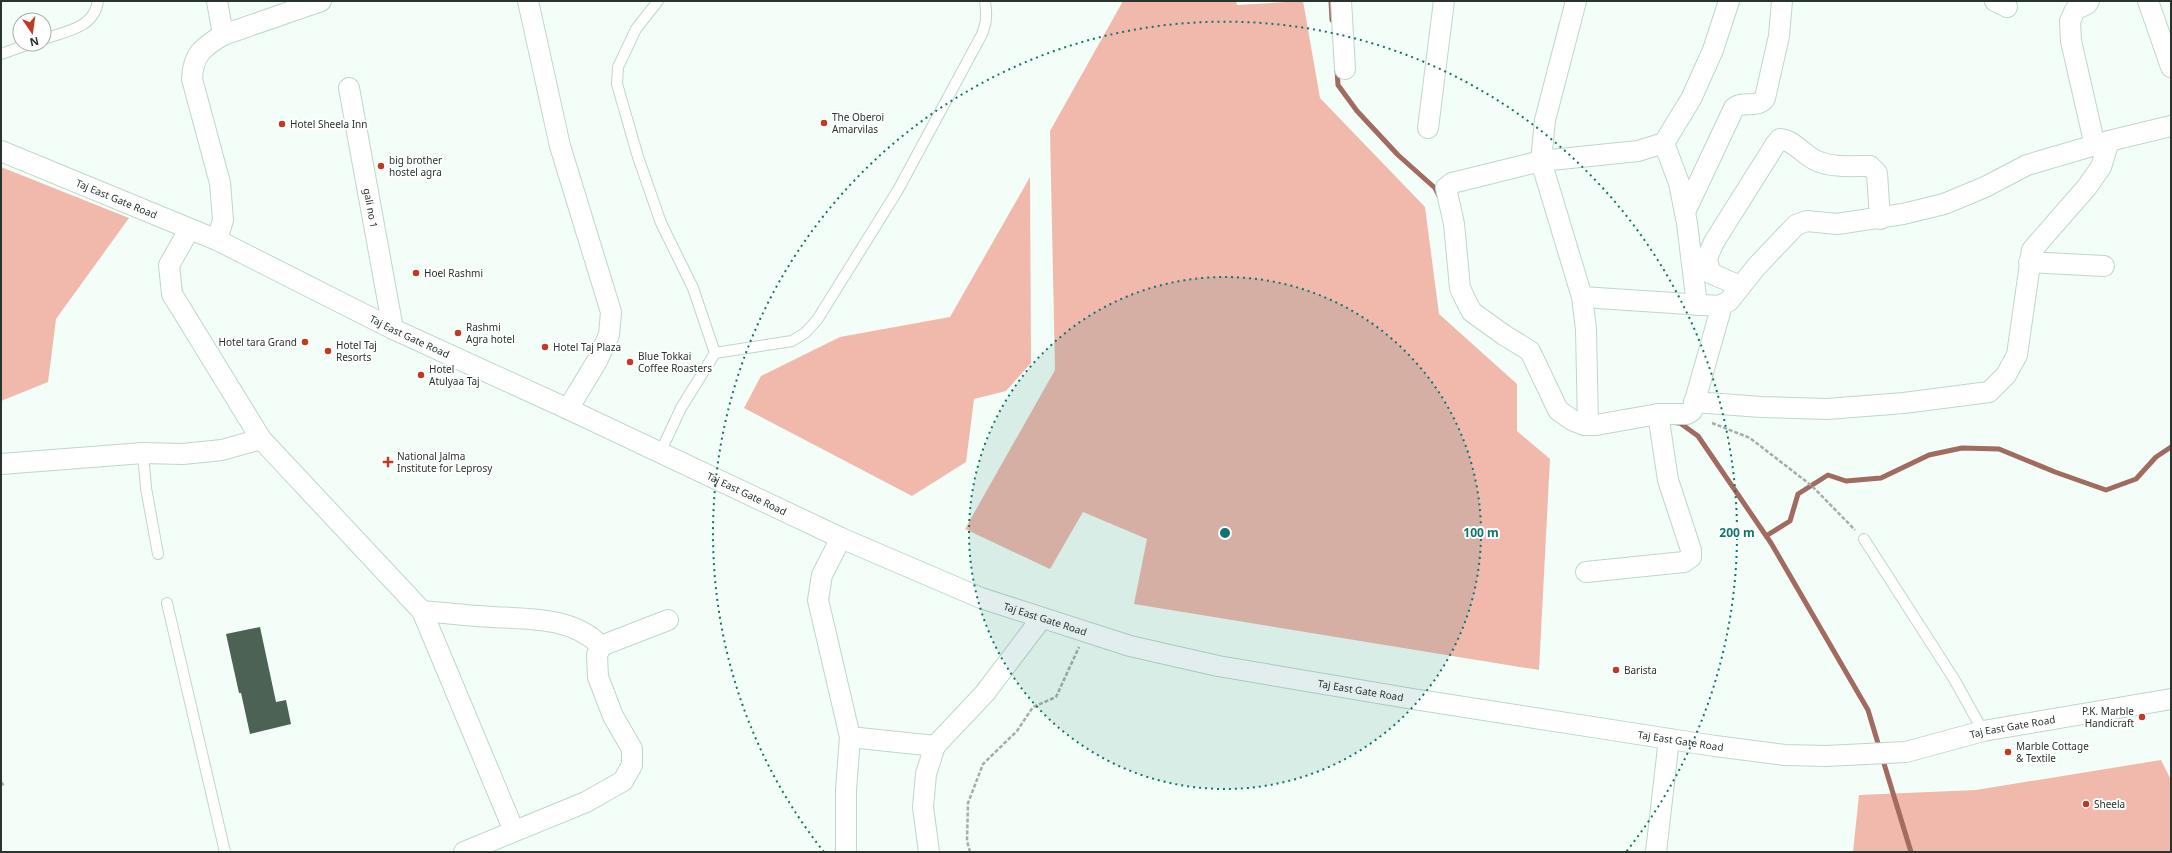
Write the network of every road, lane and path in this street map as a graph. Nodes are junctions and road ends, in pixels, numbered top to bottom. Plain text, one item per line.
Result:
1 (98, 1) edge
2 (217, 1) edge
3 (321, 1) edge
4 (528, 1) edge
5 (658, 1) edge
6 (985, 1) edge
7 (1341, 1) edge
8 (1444, 1) edge
9 (1576, 1) edge
10 (1729, 1) edge
11 (1782, 1) edge
12 (2089, 1) edge
13 (2148, 1) edge
14 (223, 35) junction
15 (52, 36) edge
16 (12, 50) edge
17 (1, 54) edge
18 (2171, 67) edge
19 (1346, 69) dead end
20 (349, 88) dead end
21 (2171, 126) edge
22 (1428, 128) dead end
23 (1664, 143) junction
24 (2102, 143) junction
25 (1, 151) edge
26 (1540, 161) junction
27 (1684, 212) junction
28 (1880, 219) junction
29 (189, 230) junction
30 (217, 240) junction
31 (2029, 262) junction
32 (2104, 266) dead end
33 (1740, 286) junction
34 (1582, 297) junction
35 (1698, 305) junction
36 (1722, 305) junction
37 (393, 328) junction
38 (716, 353) junction
39 (1692, 408) junction
40 (568, 409) junction
41 (1658, 414) junction
42 (1588, 425) junction
43 (261, 439) junction
44 (144, 453) junction
45 (660, 453) junction
46 (1, 464) edge
47 (841, 538) junction
48 (1864, 539) joint
49 (158, 554) dead end
50 (1586, 572) dead end
51 (167, 603) dead end
52 (422, 611) junction
53 (1041, 618) junction
54 (668, 620) dead end
55 (1086, 632) junction
56 (601, 646) junction
57 (2171, 700) edge
58 (1983, 731) junction
59 (850, 737) junction
60 (1670, 739) junction
61 (935, 746) junction
62 (1, 782) edge
63 (4, 786) dead end
64 (514, 831) junction
65 (225, 852) edge
66 (464, 852) edge
67 (846, 852) edge
68 (929, 852) edge
69 (970, 852) edge
70 (1656, 852) edge

1 - 15 lane
2 - 14 street
3 - 14 street
4 - 40 street
5 - 38 lane
6 - 38 lane
7 - 19 street
8 - 22 street
9 - 26 street
10 - 23 street
11 - 27 street
12 - 24 street
13 - 18 street
14 - 30 street
16 - 17 lane
20 - 37 street, gali no 1
21 - 24 street
23 - 26 street
23 - 27 street
24 - 28 street
24 - 31 street
25 - 29 street, Taj East Gate Road
26 - 34 street
26 - 42 street
27 - 35 street
28 - 33 street
28 - 33 street
29 - 30 street, Taj East Gate Road
29 - 43 street
30 - 37 street, Taj East Gate Road
31 - 32 street
31 - 39 street
33 - 36 street
34 - 35 street
34 - 42 street
35 - 36 street
36 - 39 street
37 - 40 street, Taj East Gate Road
38 - 45 lane
39 - 41 street
39 - 48 path
40 - 45 street, Taj East Gate Road
41 - 42 street
41 - 50 street
43 - 44 street
43 - 52 street
44 - 46 street
44 - 49 lane
45 - 47 street, Taj East Gate Road
47 - 53 street, Taj East Gate Road
47 - 59 street
48 - 58 lane
51 - 65 lane
52 - 56 street
52 - 64 street
53 - 55 street, Taj East Gate Road
53 - 61 street
54 - 56 street
55 - 60 street, Taj East Gate Road
55 - 69 path
56 - 64 street
57 - 58 street, Taj East Gate Road
58 - 60 street, Taj East Gate Road
59 - 61 street
59 - 67 street
60 - 70 street
61 - 68 street
62 - 63 path
64 - 66 street

